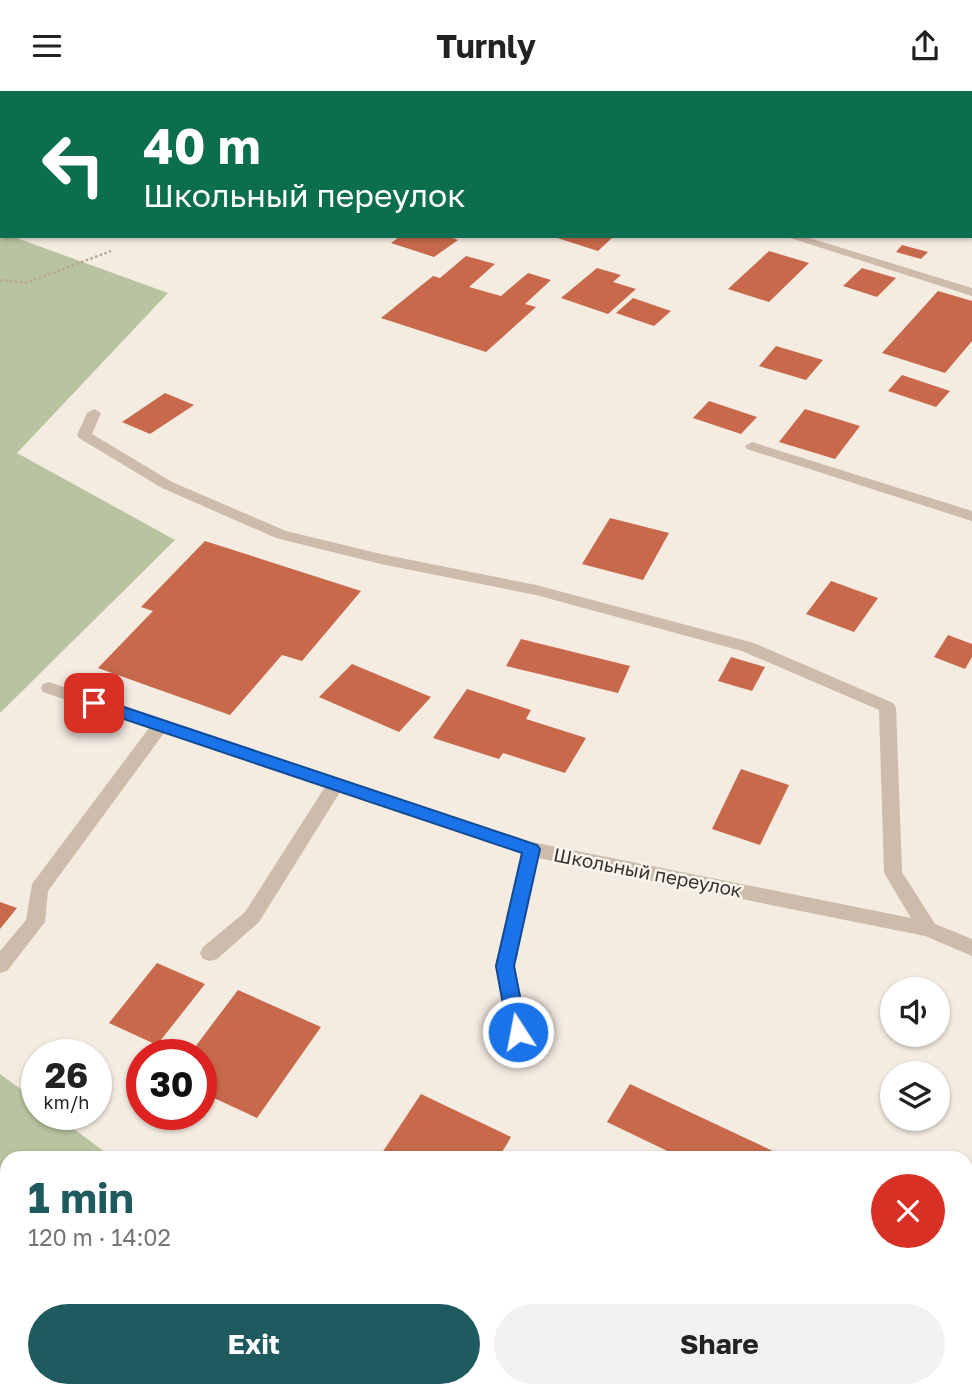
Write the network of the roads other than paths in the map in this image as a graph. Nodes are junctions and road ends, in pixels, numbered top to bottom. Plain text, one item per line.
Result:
1 (796, 238) edge
2 (972, 292) edge
3 (94, 412) dead end
4 (752, 446) dead end
5 (972, 516) edge
6 (49, 688) dead end
7 (160, 725) junction
8 (336, 784) junction
9 (531, 849) junction
10 (928, 929) junction
11 (972, 948) edge
12 (210, 953) dead end
13 (0, 965) edge
14 (522, 1054) dead end

1 - 2 street
3 - 10 street
4 - 5 street
6 - 7 street, Школьный переулок
7 - 8 street, Школьный переулок
7 - 13 street
8 - 9 street, Школьный переулок
8 - 12 street
9 - 10 street, Школьный переулок
9 - 14 street
10 - 11 street, Школьный переулок

